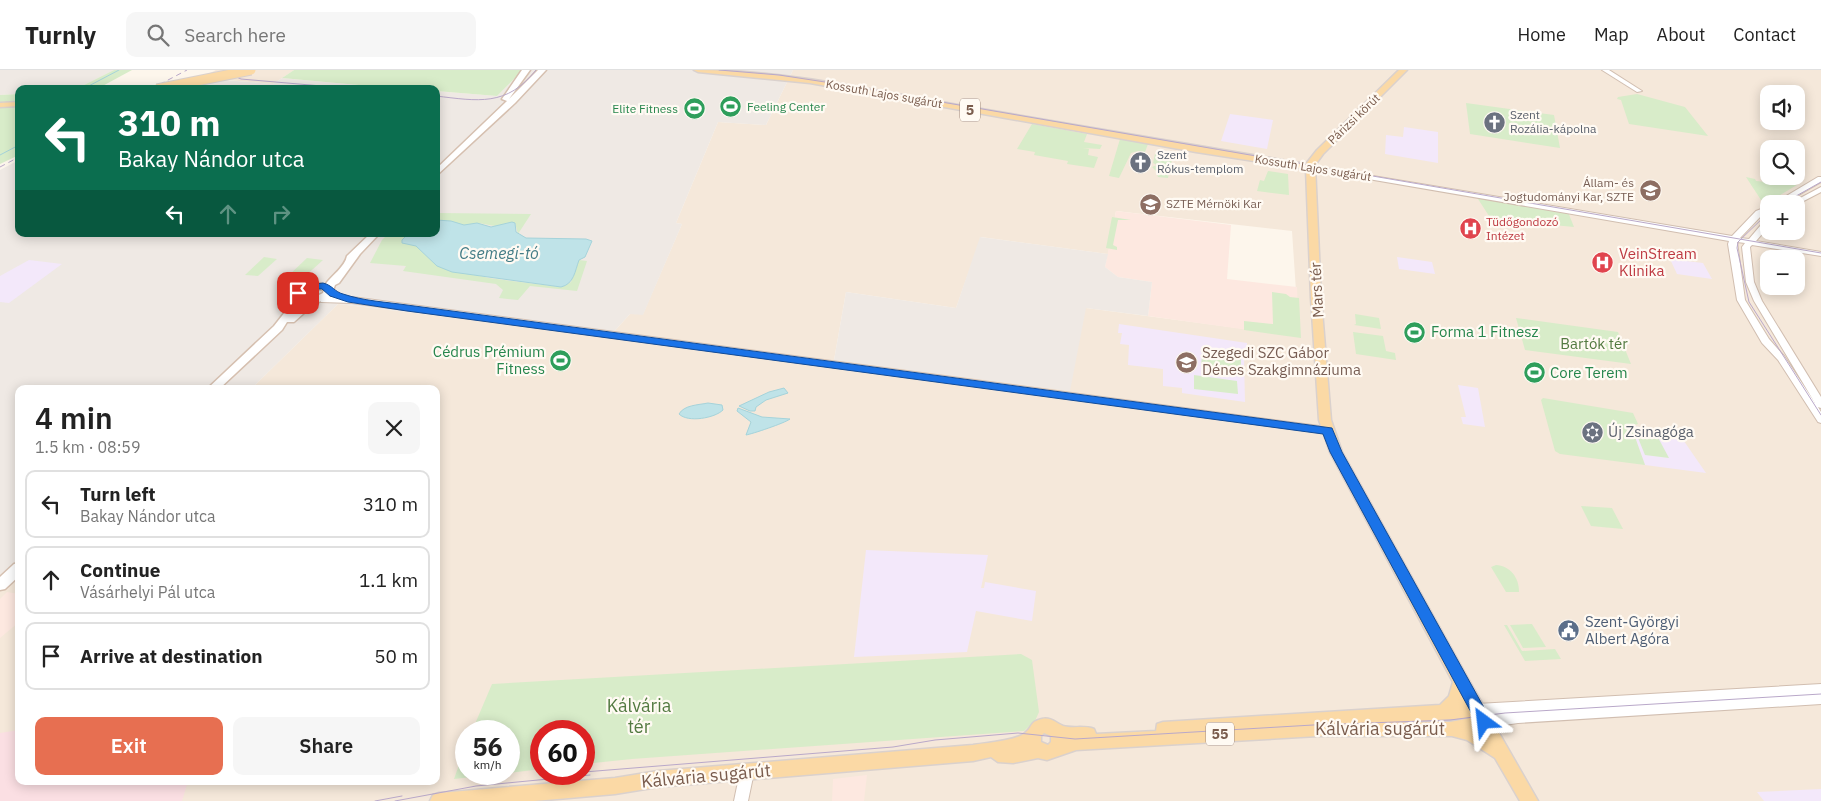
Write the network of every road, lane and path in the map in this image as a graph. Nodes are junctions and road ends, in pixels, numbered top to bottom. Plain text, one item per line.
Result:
1 (251, 70) edge
2 (526, 70) edge
3 (542, 70) edge
4 (698, 70) edge
5 (752, 70) edge
6 (1403, 70) edge
7 (1605, 70) edge
8 (177, 85) edge
9 (1639, 91) dead end
10 (15, 104) edge
11 (0, 105) edge
12 (504, 107) junction
13 (1320, 152) junction
14 (1284, 160) junction
15 (1311, 165) junction
16 (440, 170) edge
17 (1310, 179) junction
18 (1821, 179) edge
19 (1821, 189) edge
20 (1793, 195) edge
21 (1805, 198) edge
22 (1760, 212) edge
23 (1760, 230) edge
24 (372, 237) edge
25 (1735, 237) junction
26 (1751, 240) junction
27 (1821, 252) edge
28 (337, 273) junction
29 (326, 289) junction
30 (352, 300) junction
31 (312, 302) junction
32 (289, 315) junction
33 (278, 328) junction
34 (216, 385) edge
35 (1821, 405) edge
36 (1821, 420) edge
37 (1328, 430) junction
38 (15, 572) edge
39 (0, 585) edge
40 (1462, 682) junction
41 (1821, 690) edge
42 (1821, 698) edge
43 (1443, 712) junction
44 (1481, 716) junction
45 (1450, 729) junction
46 (1059, 740) junction
47 (1036, 744) junction
48 (1502, 754) junction
49 (747, 772) junction
50 (439, 801) edge
51 (741, 801) edge
52 (1529, 801) edge

1 - 8 main road, bridge
2 - 12 main road
3 - 12 main road
4 - 14 main road, Kossuth Lajos sugárút / 5
5 - 14 main road, Kossuth Lajos sugárút / 5
6 - 13 main road, Párizsi körút
7 - 9 street
10 - 11 main road
12 - 16 main road
13 - 14 main road
13 - 15 main road, Párizsi körút
14 - 15 main road, Kossuth Lajos sugárút / 5
14 - 17 main road, 5
15 - 17 main road
15 - 25 street, Kossuth Lajos sugárút
17 - 37 main road, Mars tér
18 - 20 street
19 - 21 street
22 - 25 street
23 - 26 street
24 - 28 main road
25 - 26 street, Kossuth Lajos sugárút
25 - 36 street
26 - 27 street, Kossuth Lajos sugárút
26 - 35 street
28 - 29 main road
28 - 29 main road
29 - 30 street
29 - 31 main road
29 - 31 main road
29 - 32 main road
30 - 31 street
30 - 37 street
31 - 32 main road
31 - 33 main road
32 - 33 main road
33 - 34 main road
37 - 40 main road, Mars tér
38 - 39 main road
40 - 43 main road
40 - 44 main road, Mars tér
41 - 44 street, Kálvária sugárút
42 - 44 street, Kálvária sugárút
43 - 44 main road, Kálvária sugárút / 55
43 - 46 main road, Kálvária sugárút / 55
44 - 45 main road, Kálvária sugárút / 55
44 - 48 main road, Mars tér
45 - 46 main road, Kálvária sugárút / 55
45 - 48 main road
46 - 47 main road, Kálvária sugárút / 55
46 - 47 main road, Kálvária sugárút / 55
47 - 49 main road, Kálvária sugárút / 55
48 - 52 main road, Mars tér
49 - 50 main road, Kálvária sugárút / 55
49 - 51 street

